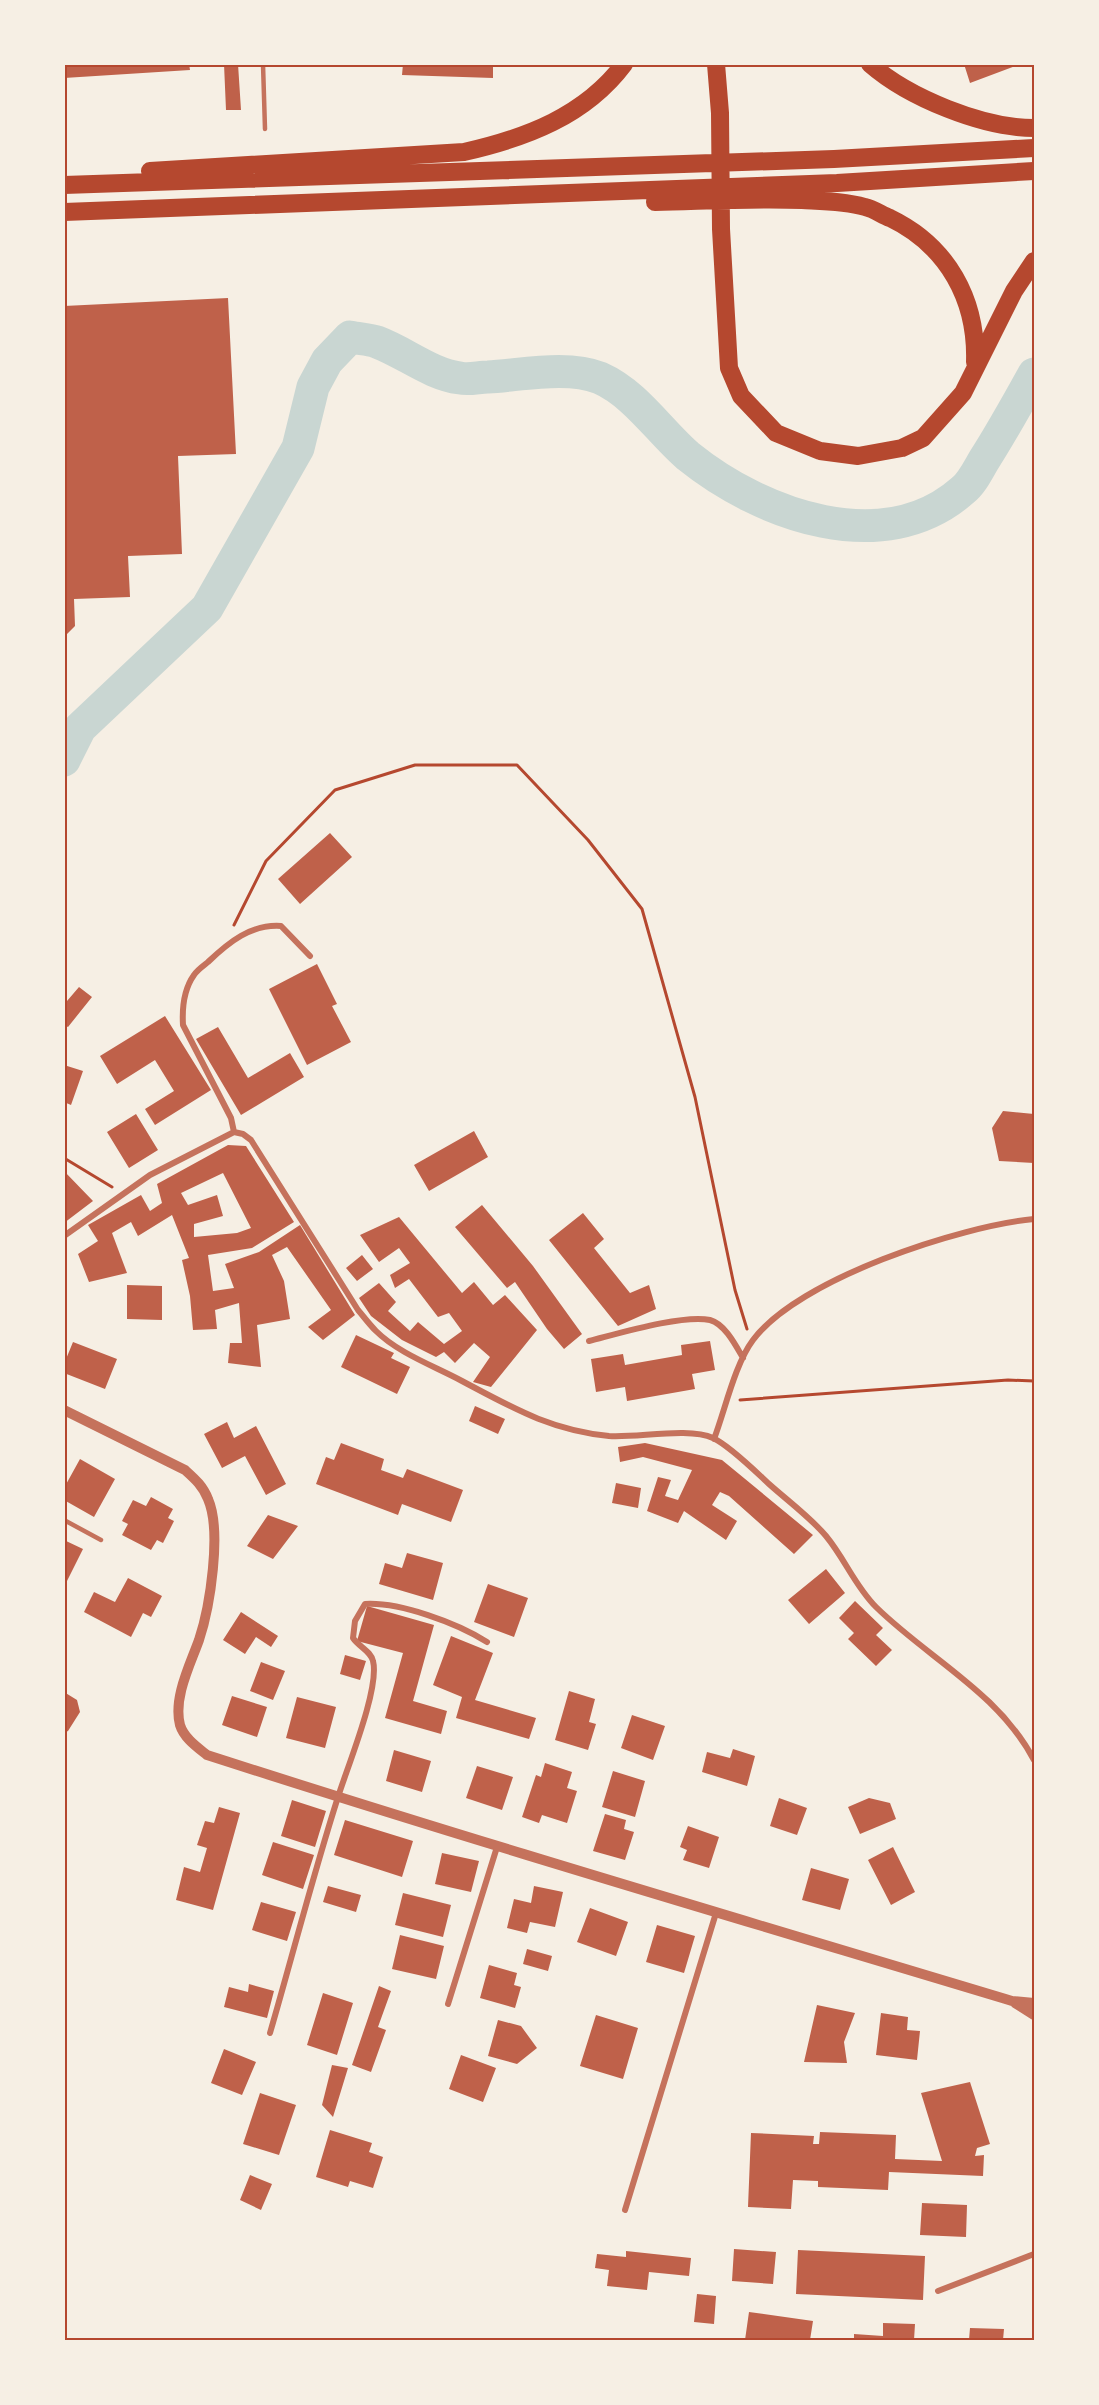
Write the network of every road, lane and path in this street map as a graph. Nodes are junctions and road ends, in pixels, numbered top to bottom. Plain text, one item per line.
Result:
1 (263, 64) edge
2 (624, 64) edge
3 (716, 64) edge
4 (870, 64) edge
5 (1035, 128) edge
6 (265, 129) dead end
7 (1035, 148) edge
8 (1035, 171) edge
9 (64, 178) edge
10 (64, 185) edge
11 (380, 200) junction
12 (64, 212) edge
13 (1035, 261) edge
14 (975, 369) junction
15 (222, 948) junction
16 (310, 956) dead end
17 (234, 1132) junction
18 (64, 1158) edge
19 (124, 1194) junction
20 (1035, 1219) edge
21 (64, 1236) edge
22 (589, 1341) dead end
23 (751, 1342) junction
24 (743, 1358) junction
25 (1035, 1381) edge
26 (728, 1401) junction
27 (65, 1411) edge
28 (714, 1438) junction
29 (64, 1520) edge
30 (100, 1540) dead end
31 (487, 1642) dead end
32 (1035, 1760) edge
33 (338, 1797) junction
34 (497, 1847) junction
35 (716, 1913) junction
36 (1012, 2001) junction
37 (1035, 2003) edge
38 (448, 2004) dead end
39 (1035, 2015) edge
40 (270, 2033) dead end
41 (625, 2210) dead end
42 (1035, 2254) edge
43 (938, 2291) dead end

1 - 6 lane
2 - 9 highway
3 - 14 highway
4 - 5 highway
7 - 10 highway
8 - 11 highway
11 - 12 highway
11 - 14 highway
13 - 14 highway
15 - 16 street
15 - 17 street
15 - 23 path
17 - 19 street
17 - 28 street
18 - 19 path
19 - 21 street
20 - 23 street
22 - 24 street
23 - 24 street
24 - 26 street
25 - 26 path
26 - 28 street
27 - 33 street
28 - 32 street
29 - 30 lane
31 - 33 street
33 - 34 street
33 - 40 street
34 - 35 street
34 - 38 street
35 - 36 street
35 - 41 street
36 - 37 street
36 - 39 street
42 - 43 street

